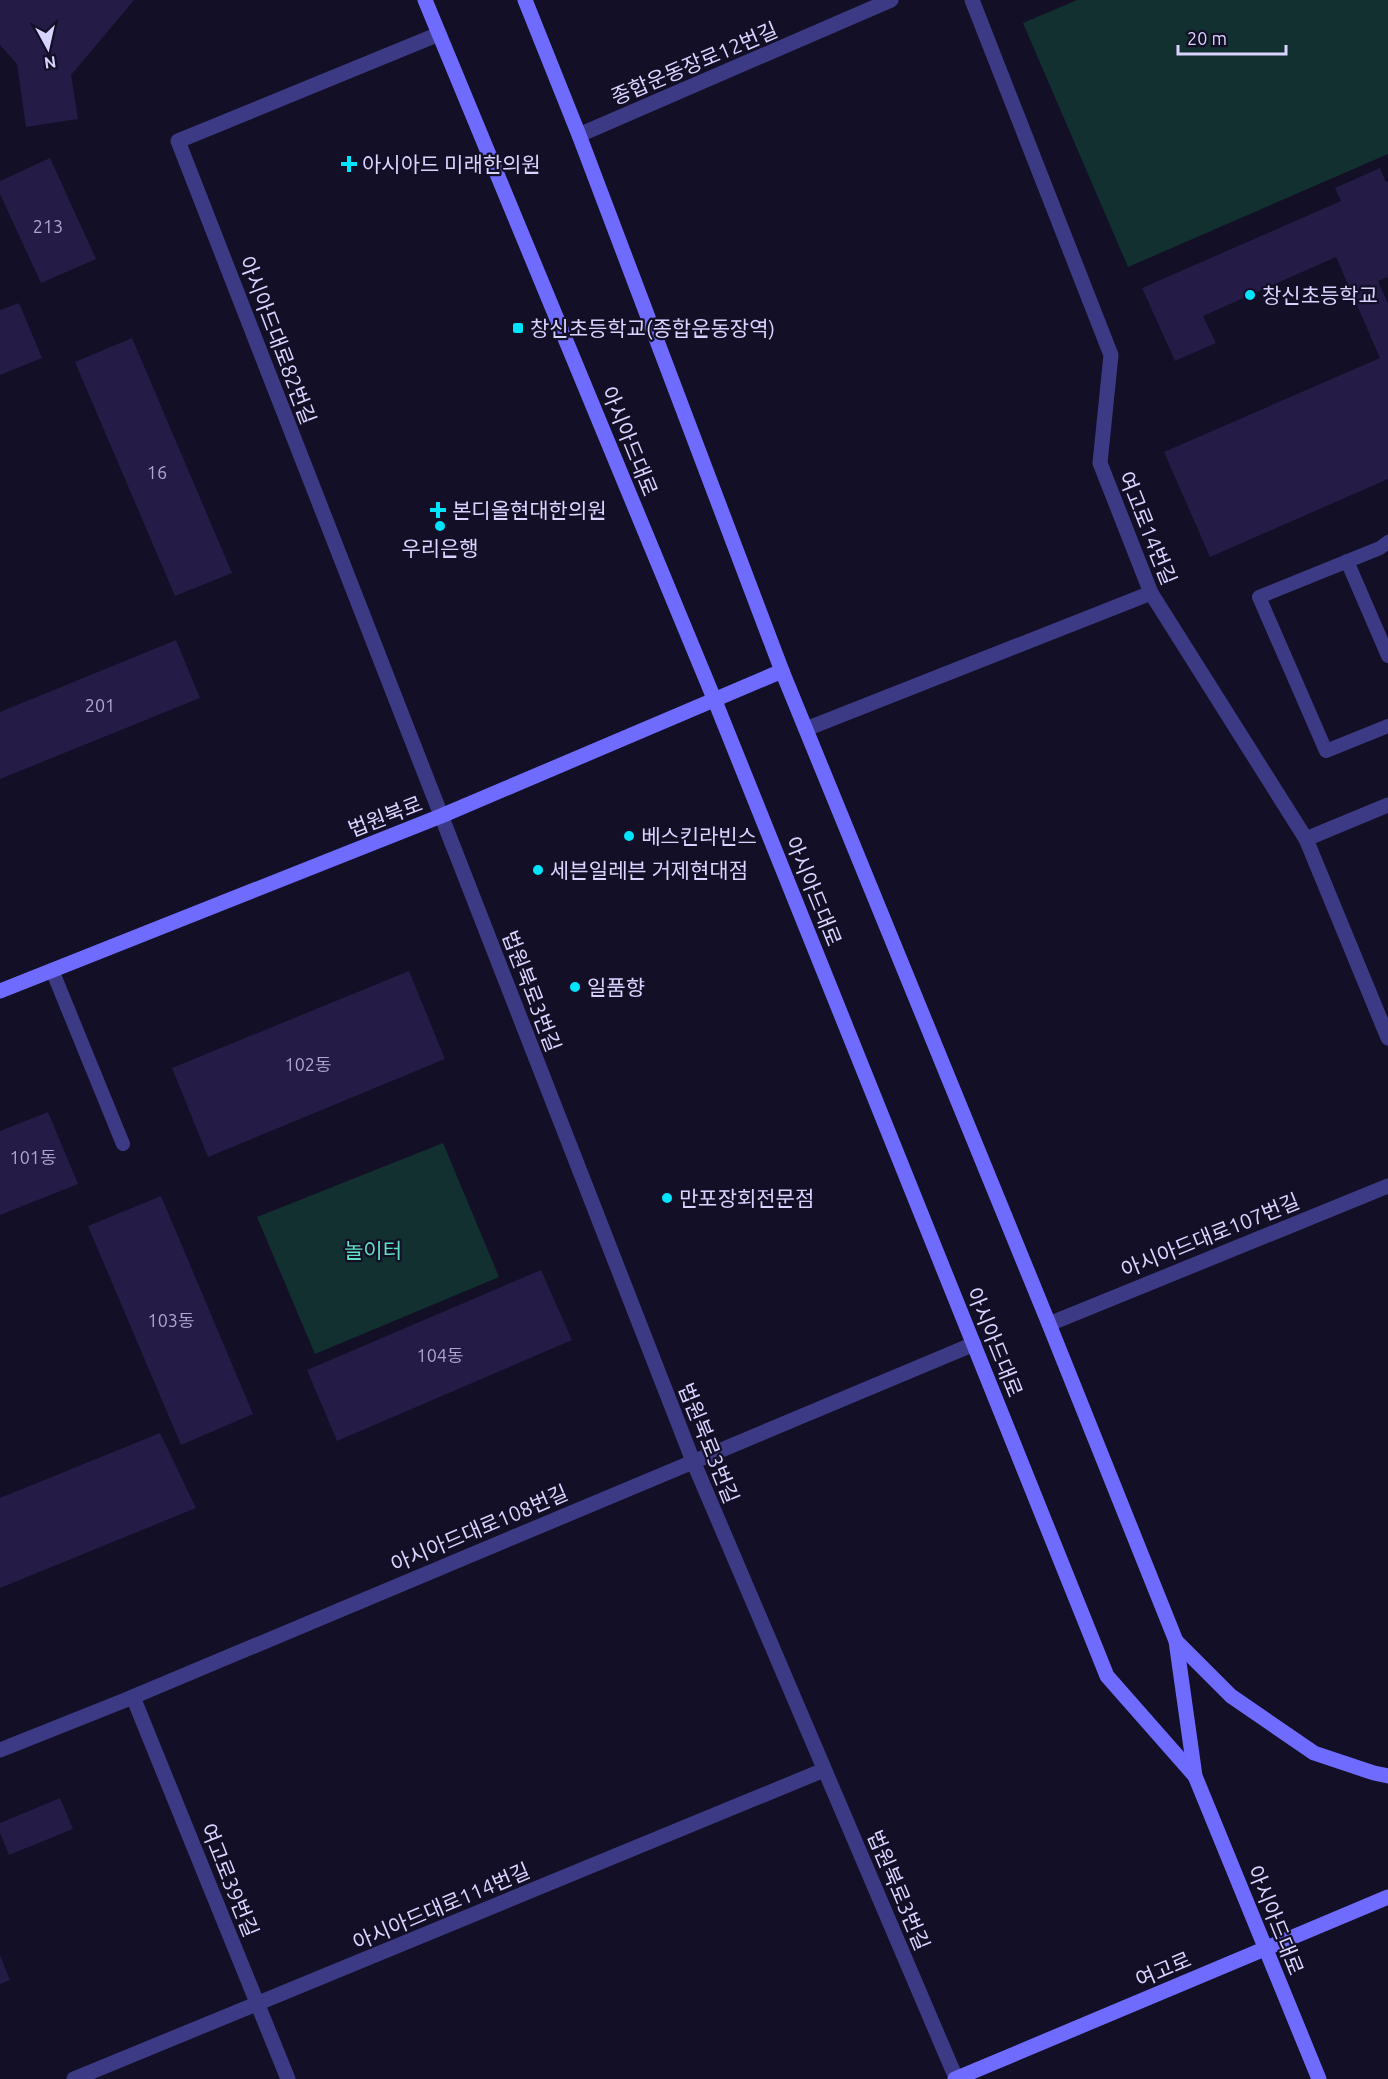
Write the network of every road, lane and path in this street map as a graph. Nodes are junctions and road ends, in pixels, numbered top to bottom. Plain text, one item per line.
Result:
1 (426, 0) edge
2 (525, 0) edge
3 (891, 0) edge
4 (972, 0) edge
5 (439, 34) junction
6 (579, 135) junction
7 (1388, 542) edge
8 (1347, 561) junction
9 (1151, 593) junction
10 (1388, 656) edge
11 (782, 671) junction
12 (715, 701) junction
13 (1388, 726) edge
14 (806, 729) junction
15 (1388, 805) edge
16 (441, 816) junction
17 (1306, 839) junction
18 (52, 970) junction
19 (0, 991) edge
20 (1388, 1038) edge
21 (123, 1144) dead end
22 (1388, 1186) edge
23 (1049, 1324) junction
24 (974, 1344) junction
25 (693, 1461) junction
26 (1176, 1641) junction
27 (133, 1696) junction
28 (0, 1750) edge
29 (825, 1770) junction
30 (1195, 1776) junction
31 (1388, 1776) edge
32 (1388, 1897) edge
33 (1266, 1949) junction
34 (258, 2004) junction
35 (74, 2079) edge
36 (288, 2079) edge
37 (956, 2079) edge
38 (1319, 2079) edge

1 - 5 main road, 아시아드대로
2 - 6 main road, 아시아드대로
3 - 6 street, 종합운동장로12번길
4 - 9 street, 여고로14번길
5 - 12 main road, 아시아드대로
5 - 16 street, 아시아드대로82번길
6 - 11 main road, 아시아드대로
7 - 8 lane
8 - 10 lane
8 - 13 lane
9 - 14 street
9 - 17 street, 여고로14번길
11 - 12 main road, 법원북로
11 - 14 main road, 아시아드대로
12 - 16 main road, 법원북로
12 - 24 main road, 아시아드대로
14 - 23 main road, 아시아드대로
15 - 17 street
16 - 18 main road, 법원북로
16 - 25 street, 법원북로3번길
17 - 20 street, 여고로14번길
18 - 19 main road, 법원북로
18 - 21 lane
22 - 23 street, 아시아드대로107번길
23 - 26 main road, 아시아드대로
24 - 25 street, 아시아드대로108번길
24 - 30 main road, 아시아드대로
25 - 27 street, 아시아드대로108번길
25 - 29 street, 법원북로3번길
26 - 30 main road, 아시아드대로
26 - 31 main road
27 - 28 street, 아시아드대로108번길
27 - 34 street, 여고로39번길
29 - 34 street, 아시아드대로114번길
29 - 37 street, 법원북로3번길
30 - 33 main road, 아시아드대로
32 - 33 main road, 여고로
33 - 37 main road, 여고로
33 - 38 main road, 아시아드대로
34 - 35 street, 아시아드대로114번길
34 - 36 street, 여고로39번길

